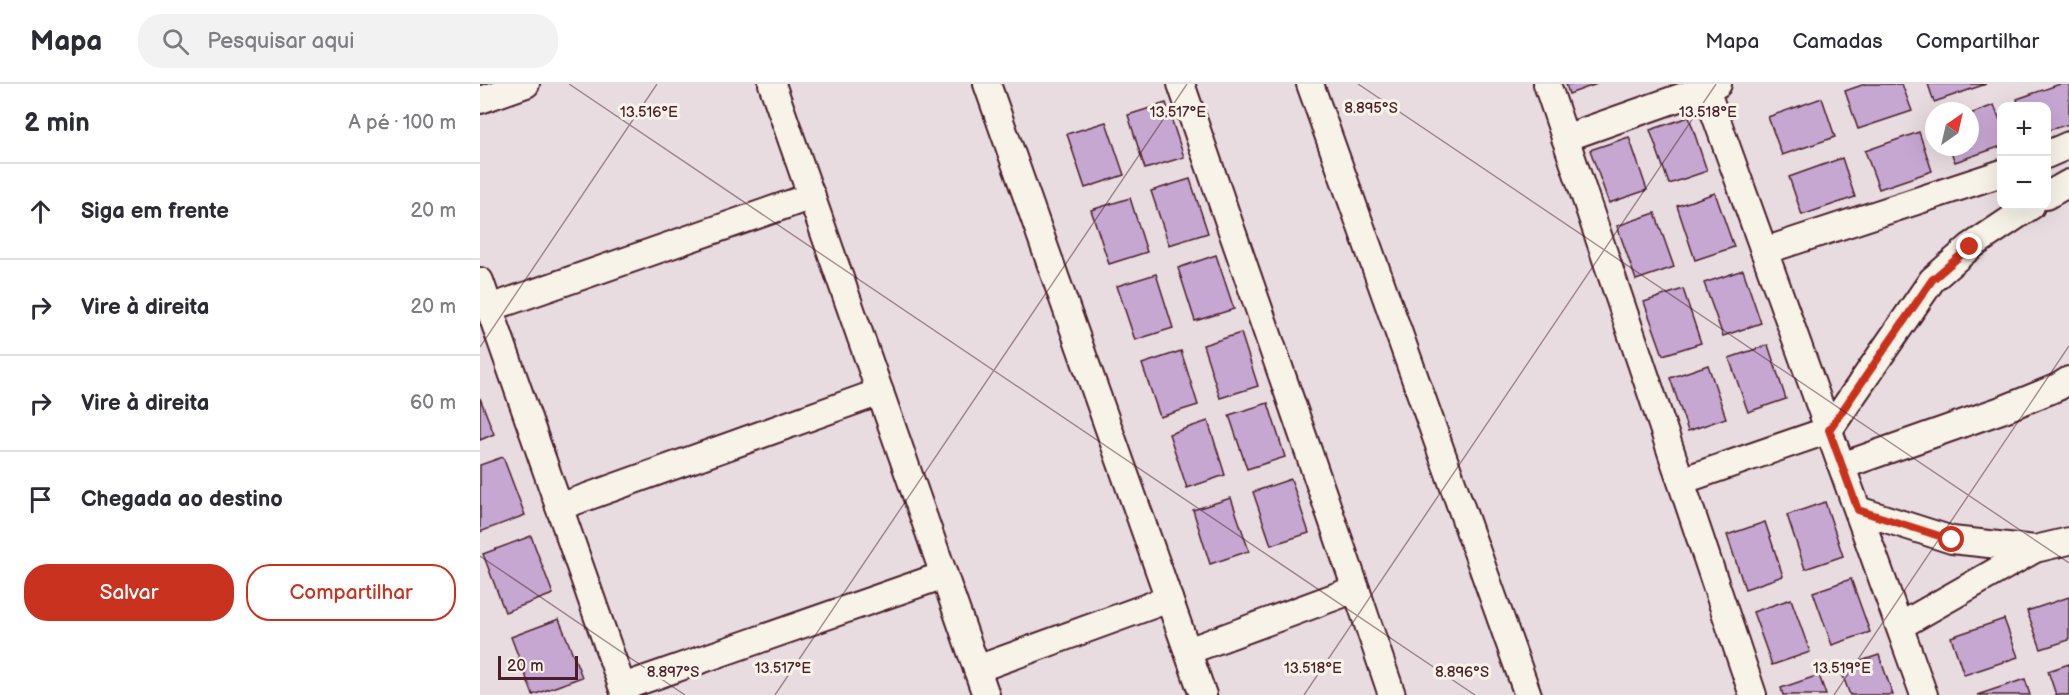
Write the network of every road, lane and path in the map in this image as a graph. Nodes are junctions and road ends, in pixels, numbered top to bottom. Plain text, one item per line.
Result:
1 (526, 84) edge
2 (772, 84) edge
3 (987, 84) edge
4 (1181, 84) edge
5 (1310, 84) edge
6 (1547, 84) edge
7 (1709, 85) edge
8 (480, 100) edge
9 (1565, 138) junction
10 (2069, 145) edge
11 (2051, 153) edge
12 (1997, 174) edge
13 (2069, 183) edge
14 (2051, 193) edge
15 (812, 196) junction
16 (2025, 210) edge
17 (1764, 251) junction
18 (480, 281) edge
19 (490, 308) junction
20 (2069, 380) edge
21 (880, 392) junction
22 (1829, 430) junction
23 (1842, 466) junction
24 (1681, 481) junction
25 (559, 507) junction
26 (1858, 510) junction
27 (2069, 541) edge
28 (2035, 549) junction
29 (944, 575) junction
30 (1356, 589) junction
31 (1169, 599) junction
32 (1900, 626) junction
33 (1188, 651) junction
34 (977, 669) junction
35 (624, 691) edge
36 (986, 695) edge
37 (1203, 695) edge
38 (1392, 695) edge
39 (1528, 695) edge
40 (1753, 695) edge
41 (1924, 695) edge

1 - 8 street
2 - 15 street
3 - 31 street
4 - 30 street
5 - 39 street
6 - 9 street
7 - 9 street
7 - 17 street
9 - 24 street
10 - 11 street
12 - 17 street
13 - 14 street
15 - 19 street
15 - 21 street
16 - 22 street
17 - 22 street
18 - 19 street
19 - 25 street
20 - 23 street
21 - 25 street
21 - 29 street
22 - 23 street
22 - 24 street
23 - 26 street
24 - 40 street
25 - 35 street
26 - 28 street
26 - 32 street
27 - 28 street
28 - 32 street
29 - 34 street
29 - 35 street
30 - 33 street
30 - 38 street
31 - 33 street
31 - 34 street
32 - 41 street
33 - 37 street
34 - 36 street

